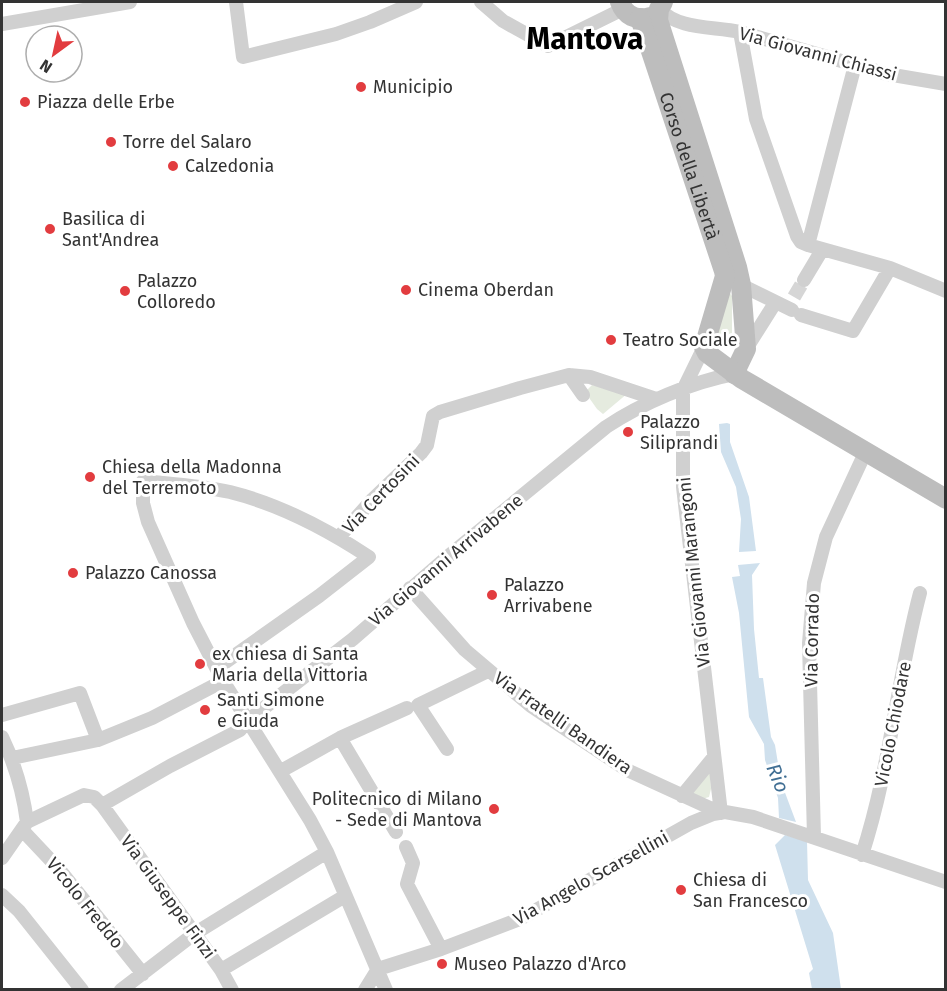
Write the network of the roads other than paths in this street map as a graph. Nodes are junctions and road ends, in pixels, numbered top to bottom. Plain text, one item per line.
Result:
1 (130, 2) edge
2 (236, 2) edge
3 (416, 2) edge
4 (481, 2) edge
5 (89, 5) edge
6 (661, 5) edge
7 (628, 10) edge
8 (2, 24) edge
9 (740, 32) junction
10 (660, 54) junction
11 (855, 65) junction
12 (945, 84) edge
13 (808, 245) junction
14 (822, 250) junction
15 (890, 268) junction
16 (732, 280) junction
17 (804, 280) tunnel mouth
18 (945, 291) edge
19 (790, 306) junction
20 (704, 347) junction
21 (746, 349) junction
22 (570, 375) junction
23 (738, 377) junction
24 (683, 390) junction
25 (583, 394) dead end
26 (656, 399) junction
27 (865, 453) junction
28 (945, 499) edge
29 (339, 537) junction
30 (410, 588) junction
31 (920, 593) dead end
32 (217, 668) junction
33 (488, 671) junction
34 (223, 681) junction
35 (413, 707) junction
36 (2, 715) edge
37 (247, 721) junction
38 (2, 737) edge
39 (340, 738) junction
40 (98, 741) junction
41 (447, 749) dead end
42 (714, 755) junction
43 (12, 758) junction
44 (280, 771) junction
45 (678, 794) junction
46 (102, 806) junction
47 (721, 813) junction
48 (27, 828) junction
49 (396, 832) dead end
50 (809, 835) junction
51 (406, 847) dead end
52 (327, 852) junction
53 (862, 855) junction
54 (2, 858) edge
55 (945, 882) edge
56 (2, 895) edge
57 (345, 896) junction
58 (194, 934) junction
59 (441, 949) junction
60 (378, 969) junction
61 (221, 970) junction
62 (143, 974) junction
63 (82, 990) edge
64 (122, 990) edge
65 (232, 990) edge
66 (365, 990) edge
67 (386, 990) edge

1 - 5 street
2 - 3 street
4 - 7 street
5 - 8 street
6 - 7 street
6 - 9 street, Via Giovanni Chiassi
6 - 10 street
7 - 10 street
9 - 11 street, Via Giovanni Chiassi
9 - 13 street
10 - 16 street, Corso della Libertà
11 - 12 street, Via Giovanni Chiassi
11 - 13 street
13 - 14 street
14 - 15 street
14 - 17 street
15 - 18 street
15 - 19 street
16 - 19 street
16 - 20 street
16 - 21 street, Corso della Libertà
19 - 21 street
20 - 23 street
20 - 24 street
21 - 23 street
22 - 25 street
22 - 26 street
22 - 29 street, Via Certosini
23 - 24 street, Via Giovanni Arrivabene
23 - 27 street
24 - 26 street, Via Giovanni Arrivabene
24 - 42 street, Via Giovanni Marangoni
26 - 30 street, Via Giovanni Arrivabene
27 - 28 street
27 - 50 street, Via Corrado
29 - 32 street
29 - 32 street
30 - 33 street, Via Fratelli Bandiera
30 - 37 street, Via Giovanni Arrivabene
31 - 53 street, Vicolo Chiodare
32 - 34 street
33 - 35 street
33 - 45 street, Via Fratelli Bandiera
34 - 37 street
34 - 40 street
35 - 39 street
35 - 41 street
36 - 40 street
37 - 44 street
37 - 46 street, Via Giovanni Arrivabene
38 - 43 street
39 - 44 street
39 - 49 street
40 - 43 street
42 - 45 street
42 - 47 street, Via Giovanni Marangoni
43 - 48 street
44 - 52 street
45 - 47 street, Via Fratelli Bandiera
46 - 48 street
46 - 58 street, Via Giuseppe Finzi
47 - 50 street
47 - 59 street, Via Angelo Scarsellini
48 - 54 street
48 - 62 street, Vicolo Freddo
50 - 53 street
51 - 59 street
52 - 57 street
52 - 58 street
53 - 55 street
56 - 63 street
57 - 60 street
57 - 61 street
58 - 61 street, Via Giuseppe Finzi
58 - 62 street
59 - 60 street, Via Angelo Scarsellini
60 - 66 street
60 - 67 street
61 - 65 street, Via Giuseppe Finzi
62 - 64 street

